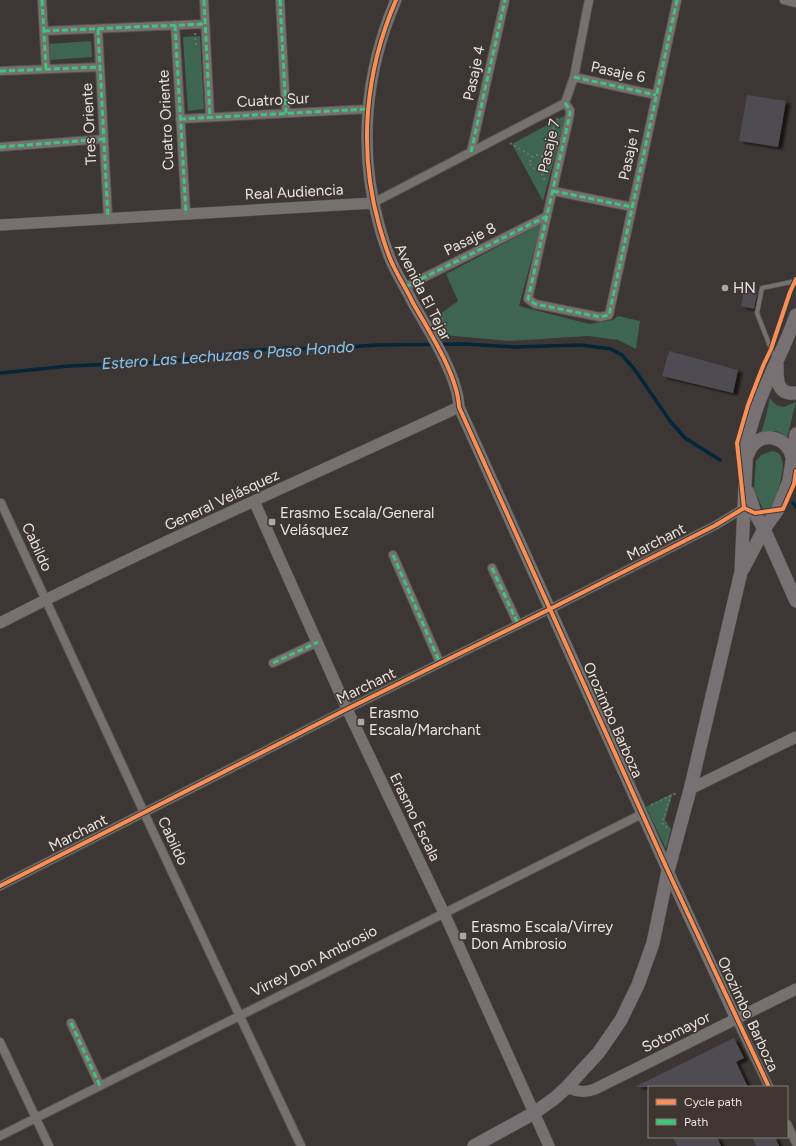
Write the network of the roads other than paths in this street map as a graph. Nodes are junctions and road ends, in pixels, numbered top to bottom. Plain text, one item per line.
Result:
1 (42, 0) edge
2 (204, 0) edge
3 (280, 0) edge
4 (396, 0) edge
5 (505, 0) edge
6 (589, 0) edge
7 (677, 0) edge
8 (784, 0) edge
9 (796, 3) edge
10 (205, 24) junction
11 (175, 25) junction
12 (98, 29) junction
13 (44, 31) junction
14 (100, 67) junction
15 (46, 69) junction
16 (0, 71) edge
17 (574, 77) junction
18 (656, 95) junction
19 (568, 107) junction
20 (368, 109) junction
21 (286, 113) junction
22 (210, 118) junction
23 (180, 119) junction
24 (104, 139) junction
25 (0, 147) edge
26 (471, 152) junction
27 (553, 191) junction
28 (373, 203) junction
29 (632, 207) junction
30 (186, 214) junction
31 (547, 216) junction
32 (108, 218) junction
33 (0, 225) edge
34 (796, 281) edge
35 (405, 287) junction
36 (528, 299) joint
37 (796, 315) edge
38 (444, 360) joint
39 (777, 363) junction
40 (796, 392) edge
41 (459, 407) junction
42 (796, 434) edge
43 (746, 457) junction
44 (792, 458) junction
45 (746, 481) junction
46 (254, 501) junction
47 (1, 503) edge
48 (744, 508) junction
49 (764, 529) junction
50 (393, 555) dead end
51 (492, 568) dead end
52 (741, 572) junction
53 (46, 599) junction
54 (796, 601) edge
55 (550, 609) junction
56 (0, 623) edge
57 (518, 624) junction
58 (318, 642) junction
59 (273, 663) dead end
60 (440, 663) junction
61 (347, 709) junction
62 (796, 737) edge
63 (691, 788) junction
64 (144, 813) junction
65 (642, 814) junction
66 (668, 872) junction
67 (0, 886) edge
68 (444, 913) junction
69 (796, 989) edge
70 (239, 1016) junction
71 (736, 1019) junction
72 (71, 1023) dead end
73 (0, 1042) edge
74 (100, 1086) junction
75 (769, 1086) edge
76 (567, 1087) junction
77 (534, 1113) junction
78 (36, 1118) junction
79 (788, 1126) edge
80 (0, 1136) edge
81 (796, 1143) edge
82 (49, 1146) edge
83 (301, 1146) edge
84 (474, 1146) edge
85 (549, 1146) edge

1 - 13 street
2 - 10 street
3 - 21 street
4 - 20 street, Avenida El Tejar
5 - 26 street, Pasaje 4
6 - 17 street, Pasaje 7
7 - 18 street, Pasaje 1
8 - 9 street
10 - 11 street
10 - 22 street
11 - 12 street
11 - 23 street, Cuatro Oriente
12 - 13 street
12 - 14 street, Tres Oriente
13 - 15 street
14 - 15 street
14 - 24 street, Tres Oriente
15 - 16 street
17 - 18 street, Pasaje 6
17 - 19 street, Pasaje 7
18 - 29 street, Pasaje 1
19 - 26 street, Real Audiencia
19 - 27 street, Pasaje 7
20 - 21 street, Cuatro Sur
20 - 28 street, Avenida El Tejar
21 - 22 street, Cuatro Sur
22 - 23 street, Cuatro Sur
23 - 30 street, Cuatro Oriente
24 - 25 street
24 - 32 street, Tres Oriente
26 - 28 street, Real Audiencia
27 - 29 street
27 - 31 street, Pasaje 7
28 - 30 street, Real Audiencia
28 - 35 street, Avenida El Tejar
29 - 36 street, Pasaje 1
30 - 32 street, Real Audiencia
31 - 35 street, Pasaje 8
31 - 36 street, Pasaje 7
32 - 33 street, Real Audiencia
34 - 39 lane
35 - 38 street, Avenida El Tejar
37 - 39 main road
38 - 41 street, Orozimbo Barboza
39 - 40 main road
39 - 43 main road
41 - 46 street, General Velásquez
41 - 55 street, Orozimbo Barboza
42 - 44 main road
43 - 44 main road
43 - 45 main road
44 - 49 main road
45 - 48 main road
45 - 49 main road
46 - 53 street, General Velásquez
46 - 58 street, Erasmo Escala
47 - 53 street, Cabildo
48 - 52 main road
48 - 55 street, Marchant
49 - 52 main road
49 - 54 main road
50 - 60 street
51 - 57 street
52 - 63 main road
53 - 56 street, General Velásquez
53 - 64 street, Cabildo
55 - 57 street, Marchant
55 - 65 street, Orozimbo Barboza
57 - 60 street, Marchant
58 - 59 street
58 - 61 street, Erasmo Escala
60 - 61 street, Marchant
61 - 64 street, Marchant
61 - 68 street, Erasmo Escala
62 - 63 street
63 - 66 main road
64 - 67 street, Marchant
64 - 70 street, Cabildo
65 - 66 street, Orozimbo Barboza
65 - 68 street, Virrey Don Ambrosio
66 - 71 street, Orozimbo Barboza
66 - 76 main road
68 - 70 street, Virrey Don Ambrosio
68 - 77 street, Erasmo Escala
69 - 71 street, Sotomayor
70 - 74 street, Virrey Don Ambrosio
70 - 83 street, Cabildo
71 - 75 street, Orozimbo Barboza
71 - 76 street, Sotomayor
72 - 74 street
73 - 78 street
74 - 78 street, Virrey Don Ambrosio
76 - 77 main road
77 - 84 main road
77 - 85 street, Erasmo Escala
78 - 80 street, Virrey Don Ambrosio
78 - 82 street
79 - 81 street

